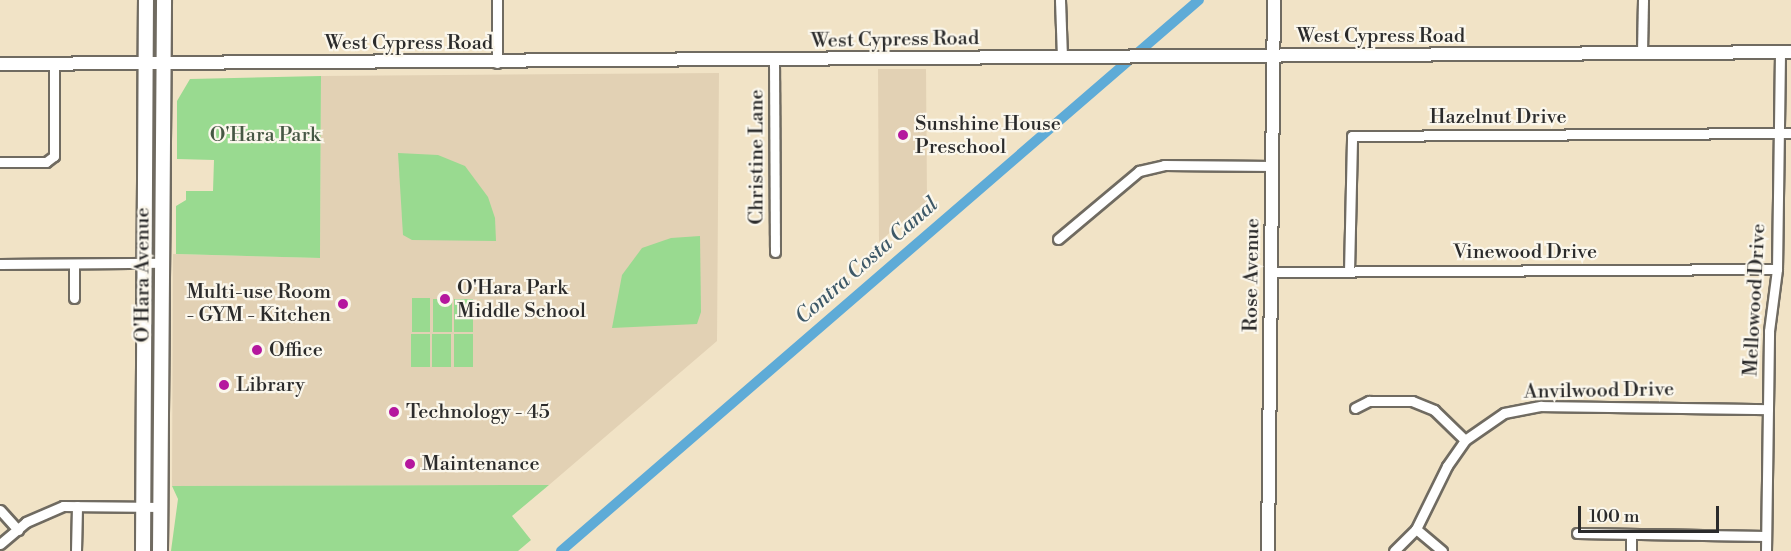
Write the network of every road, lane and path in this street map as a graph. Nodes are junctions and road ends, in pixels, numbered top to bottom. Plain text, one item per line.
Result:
1 (146, 0) edge
2 (164, 0) edge
3 (497, 0) edge
4 (1060, 0) edge
5 (1274, 0) edge
6 (1642, 0) edge
7 (1642, 52) junction
8 (1786, 52) edge
9 (1274, 56) junction
10 (1062, 57) junction
11 (774, 61) junction
12 (54, 62) junction
13 (146, 62) junction
14 (164, 62) junction
15 (497, 63) junction
16 (0, 64) edge
17 (1779, 134) junction
18 (1791, 134) edge
19 (0, 162) edge
20 (1273, 166) junction
21 (1058, 239) dead end
22 (775, 252) dead end
23 (144, 263) junction
24 (163, 263) junction
25 (0, 264) edge
26 (74, 264) junction
27 (1778, 268) junction
28 (1272, 272) junction
29 (1349, 272) junction
30 (163, 285) junction
31 (144, 292) junction
32 (74, 298) dead end
33 (1355, 408) dead end
34 (1768, 409) junction
35 (1465, 440) junction
36 (77, 506) junction
37 (142, 507) junction
38 (162, 507) junction
39 (0, 510) edge
40 (1416, 529) junction
41 (18, 530) junction
42 (1577, 533) dead end
43 (1631, 534) junction
44 (1766, 536) junction
45 (0, 544) edge
46 (76, 551) edge
47 (143, 551) edge
48 (160, 551) edge
49 (1268, 551) edge
50 (1394, 551) edge
51 (1442, 551) edge
52 (1631, 551) edge
53 (1766, 551) edge

1 - 13 main road, O'Hara Avenue
2 - 14 main road, O'Hara Avenue
3 - 15 street
4 - 10 street
5 - 9 street, Rose Avenue
6 - 7 street
7 - 8 street, West Cypress Road
7 - 9 street, West Cypress Road
8 - 17 street, Mellowood Drive
9 - 10 street, West Cypress Road
9 - 20 street, Rose Avenue
10 - 11 street, West Cypress Road
11 - 15 street, West Cypress Road
11 - 22 street, Christine Lane
12 - 13 street, West Cypress Road
12 - 16 street, West Cypress Road
12 - 19 street
13 - 14 street, West Cypress Road
13 - 23 main road, O'Hara Avenue
14 - 15 street, West Cypress Road
14 - 24 main road, O'Hara Avenue
17 - 18 street
17 - 27 street, Mellowood Drive
17 - 29 street, Hazelnut Drive
20 - 21 street
20 - 28 street, Rose Avenue
23 - 24 street
23 - 26 street
23 - 31 main road, O'Hara Avenue
24 - 30 main road, O'Hara Avenue
25 - 26 street
26 - 32 street
27 - 29 street, Vinewood Drive
27 - 34 street, Mellowood Drive
28 - 29 street, Vinewood Drive
28 - 49 street, Rose Avenue
30 - 31 main road
30 - 38 main road, O'Hara Avenue
31 - 37 main road, O'Hara Avenue
33 - 35 street
34 - 35 street, Anvilwood Drive
34 - 44 street, Mellowood Drive
35 - 40 street, Anvilwood Drive
36 - 37 street
36 - 41 street
36 - 46 street
37 - 38 street
37 - 47 main road, O'Hara Avenue
38 - 48 main road, O'Hara Avenue
39 - 41 street
40 - 50 street, Anvilwood Drive
40 - 51 street
41 - 45 street
42 - 43 street
43 - 44 street
43 - 52 street
44 - 53 street, Mellowood Drive

